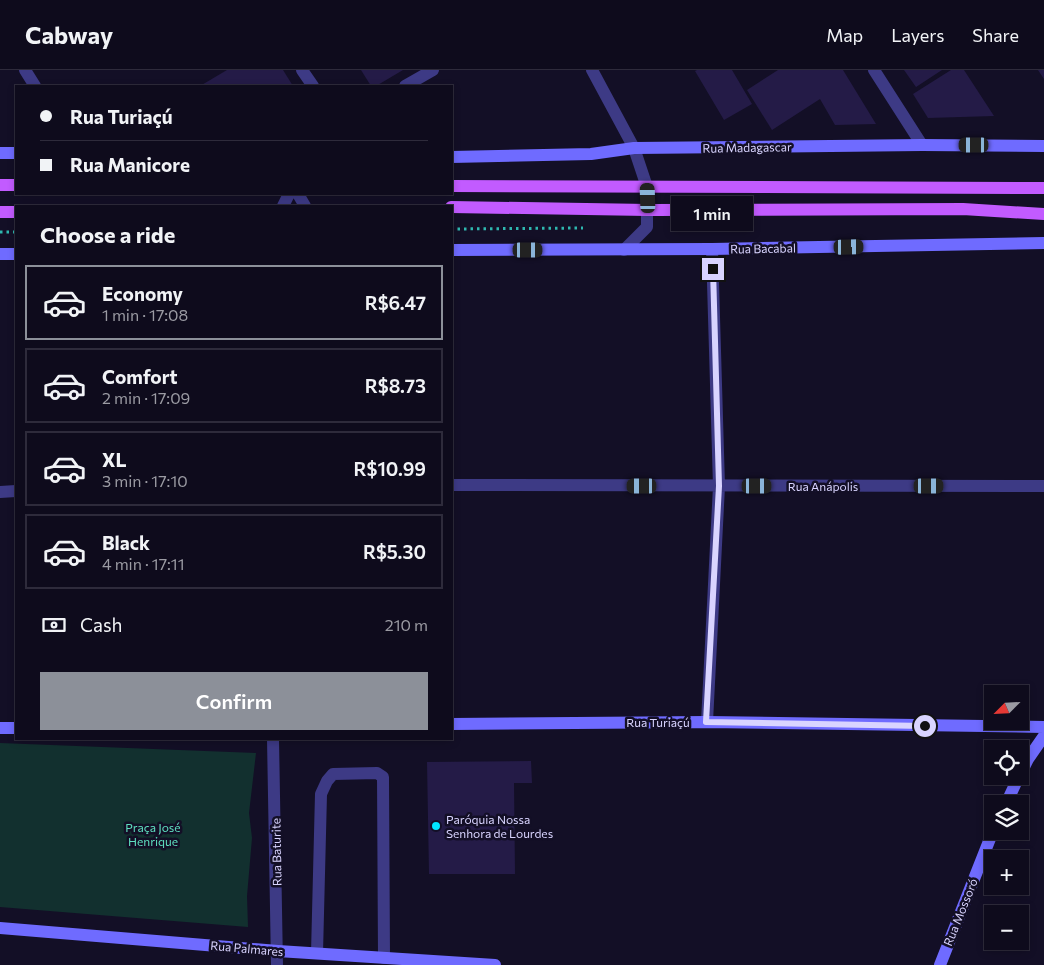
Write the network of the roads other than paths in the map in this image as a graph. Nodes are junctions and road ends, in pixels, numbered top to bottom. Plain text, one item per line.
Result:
1 (25, 70) edge
2 (302, 70) edge
3 (433, 70) edge
4 (592, 70) edge
5 (874, 70) edge
6 (34, 85) edge
7 (311, 85) edge
8 (407, 85) edge
9 (922, 145) junction
10 (1044, 146) edge
11 (634, 148) junction
12 (0, 153) edge
13 (15, 153) edge
14 (453, 157) edge
15 (0, 185) edge
16 (15, 185) edge
17 (453, 186) edge
18 (647, 187) junction
19 (1044, 188) edge
20 (453, 207) edge
21 (648, 210) junction
22 (0, 212) edge
23 (15, 212) edge
24 (1044, 214) edge
25 (1044, 243) edge
26 (712, 249) junction
27 (453, 250) edge
28 (624, 250) junction
29 (0, 254) edge
30 (15, 254) edge
31 (453, 485) edge
32 (719, 486) junction
33 (1044, 486) edge
34 (15, 491) edge
35 (0, 492) edge
36 (706, 722) junction
37 (453, 724) edge
38 (1044, 727) edge
39 (0, 728) edge
40 (15, 728) edge
41 (1044, 736) edge
42 (273, 740) edge
43 (1029, 758) edge
44 (990, 840) edge
45 (0, 928) edge
46 (278, 951) junction
47 (317, 954) junction
48 (384, 958) junction
49 (277, 965) edge
50 (495, 965) edge
51 (940, 965) edge

1 - 6 street
2 - 7 street
3 - 8 street
4 - 11 street
5 - 9 street
9 - 10 street, Rua Madagascar
9 - 11 street, Rua Madagascar
11 - 14 street, Rua Madagascar
11 - 18 street
12 - 13 street
15 - 16 main road
17 - 18 main road
18 - 19 main road
18 - 21 street
20 - 21 main road
21 - 24 main road
21 - 28 street
22 - 23 main road
25 - 26 street, Rua Bacabal
26 - 28 street, Rua Bacabal
26 - 32 street
27 - 28 street, Rua Bacabal
29 - 30 street
31 - 32 street, Rua Anápolis
32 - 33 street, Rua Anápolis
32 - 36 street
34 - 35 street
36 - 37 street, Rua Turiaçú
36 - 38 street, Rua Turiaçú
39 - 40 street
41 - 43 street
42 - 46 street, Rua Baturite
44 - 51 street, Rua Mossoró
45 - 46 street, Rua Palmares
46 - 47 street, Rua Palmares
46 - 49 street, Rua Baturite
47 - 48 street, Rua Palmares
47 - 48 street
48 - 50 street, Rua Palmares

